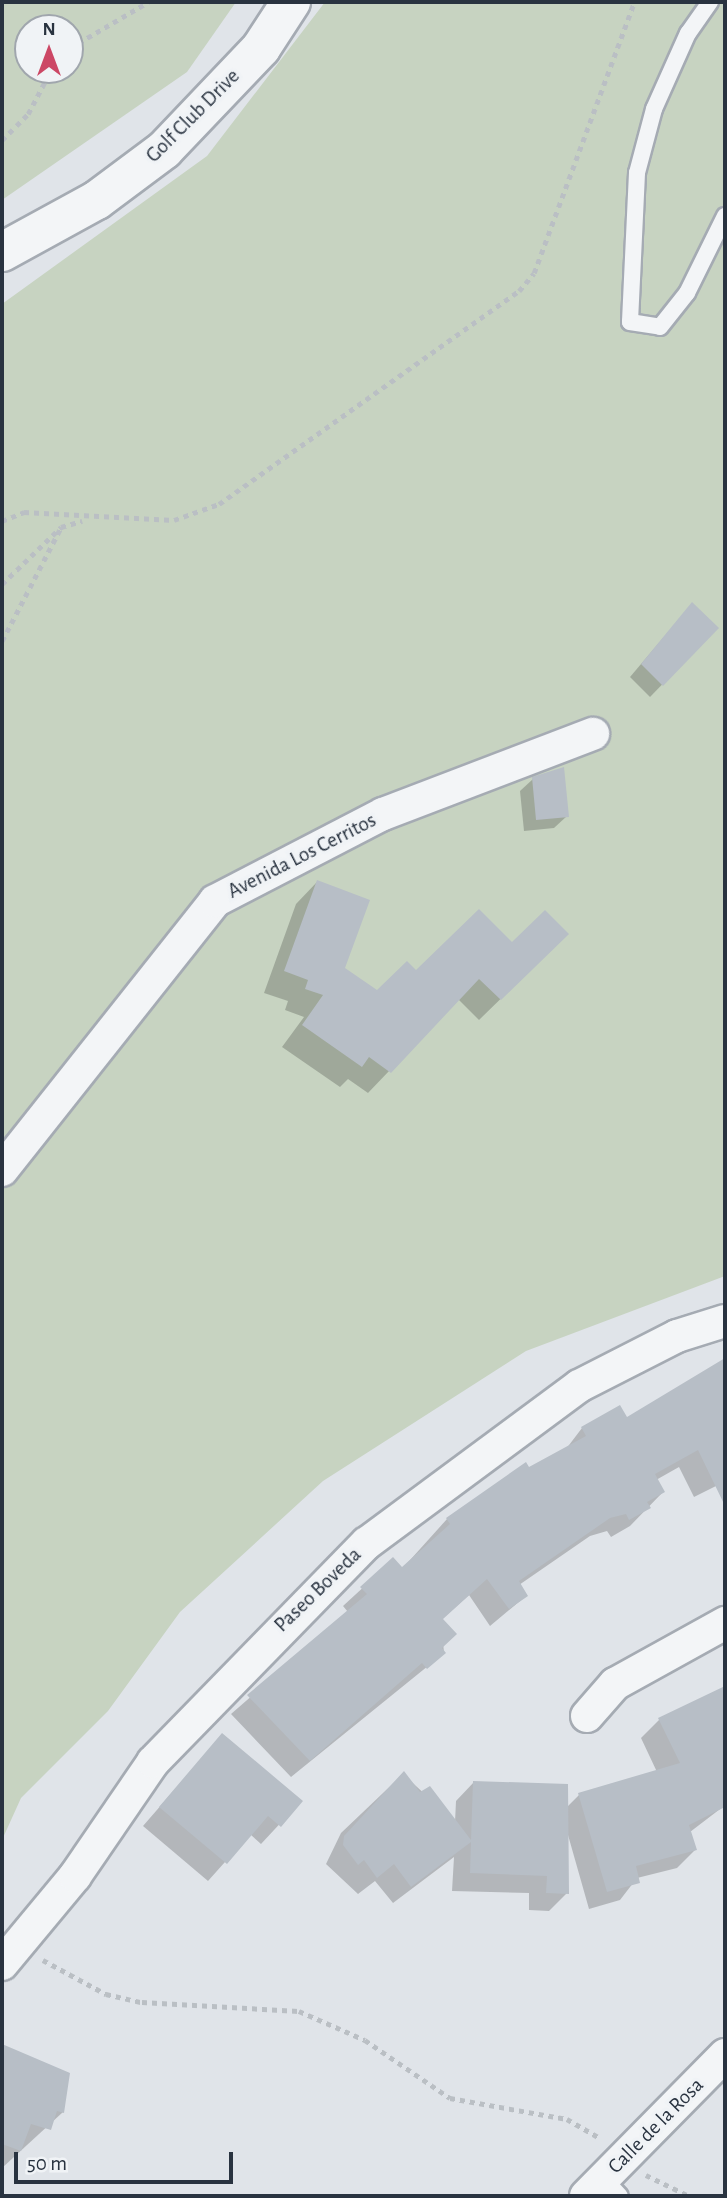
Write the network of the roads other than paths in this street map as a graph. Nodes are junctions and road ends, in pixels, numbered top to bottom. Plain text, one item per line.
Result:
1 (291, 2) edge
2 (710, 2) edge
3 (725, 216) edge
4 (2, 252) edge
5 (593, 734) dead end
6 (2, 1170) edge
7 (725, 1321) edge
8 (725, 1623) edge
9 (587, 1716) dead end
10 (11, 1955) edge
11 (725, 2054) edge
12 (609, 2183) edge

1 - 4 street, Golf Club Drive
2 - 3 lane
5 - 6 street, Avenida Los Cerritos
7 - 10 street, Paseo Boveda
8 - 9 street
11 - 12 street, Calle de la Rosa

